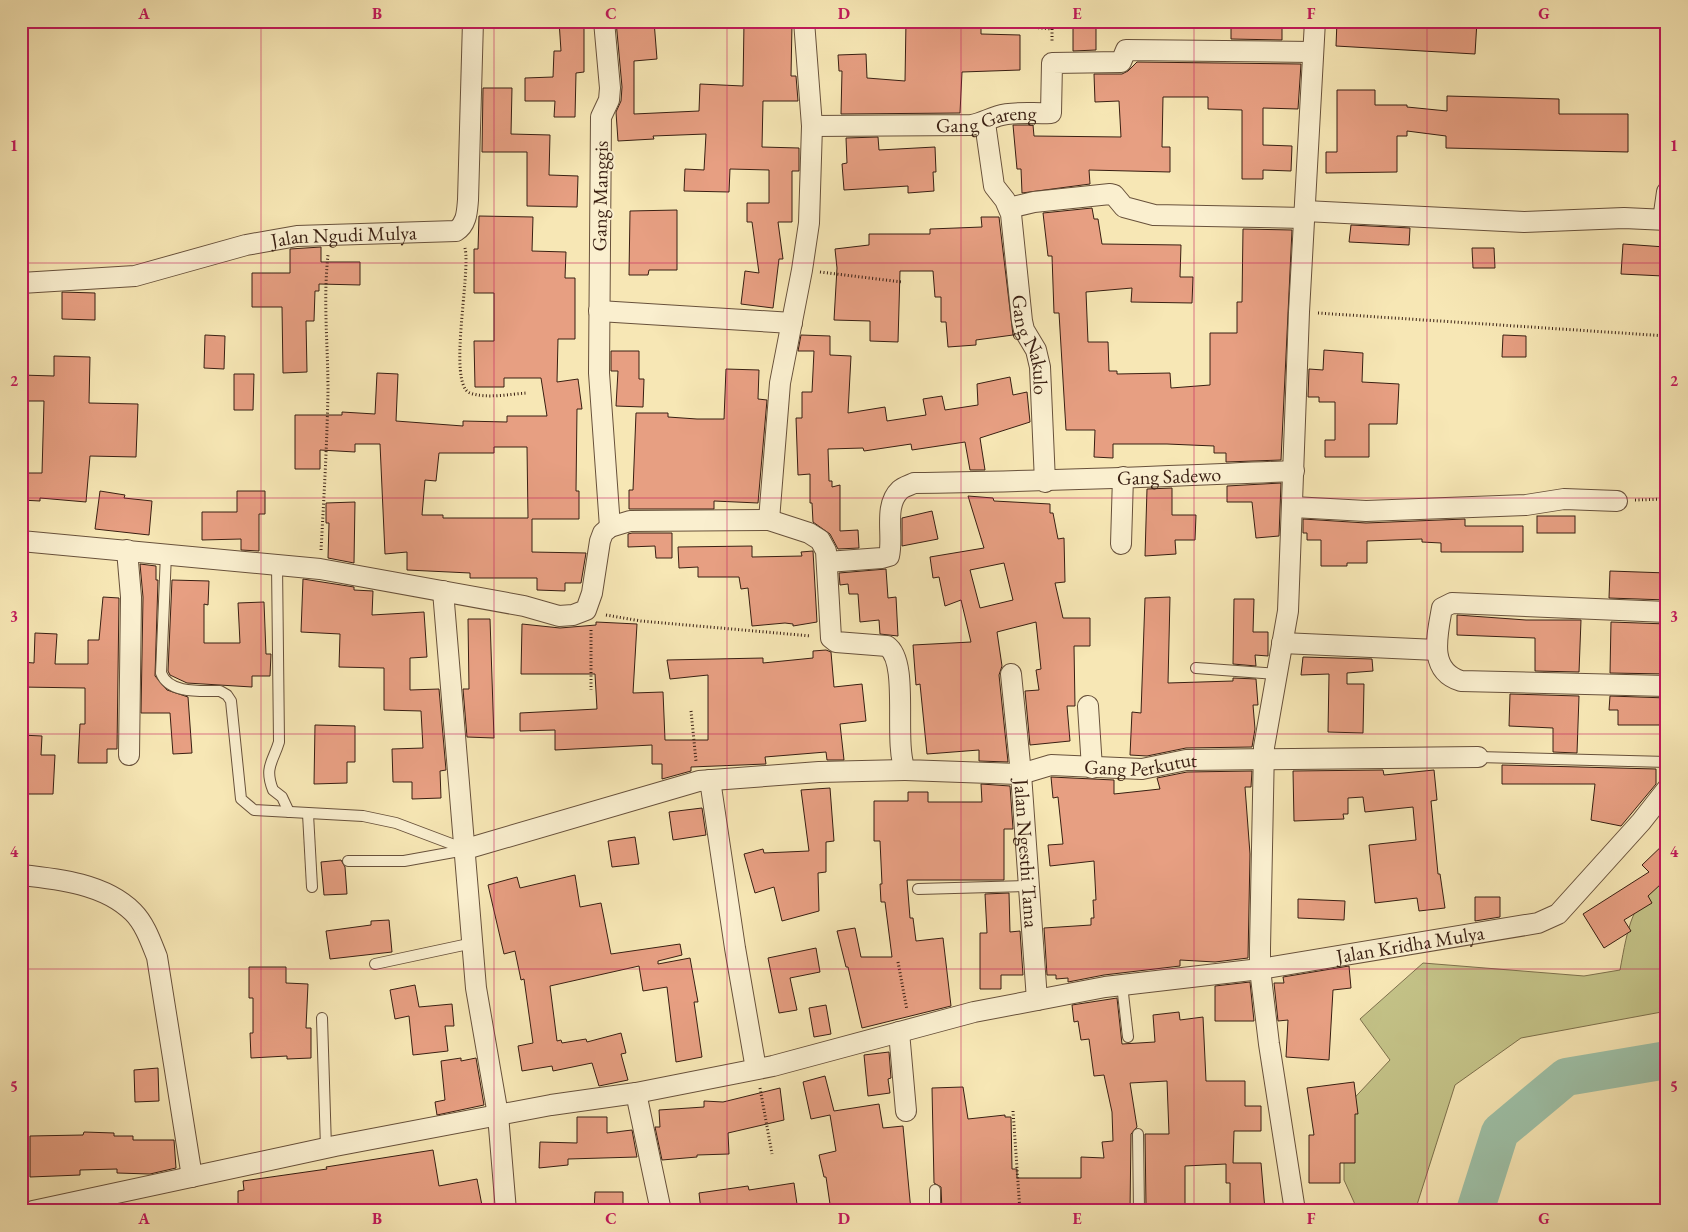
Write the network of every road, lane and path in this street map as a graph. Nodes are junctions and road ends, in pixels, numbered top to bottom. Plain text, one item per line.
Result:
1 (473, 21) edge
2 (604, 21) edge
3 (804, 21) edge
4 (1017, 21) edge
5 (1315, 21) edge
6 (1313, 52) junction
7 (1052, 63) junction
8 (985, 123) junction
9 (812, 126) junction
10 (1667, 192) edge
11 (1009, 208) junction
12 (1304, 214) junction
13 (1665, 220) edge
14 (461, 228) junction
15 (330, 234) junction
16 (802, 270) junction
17 (902, 282) dead end
18 (21, 283) edge
19 (599, 311) junction
20 (1299, 312) junction
21 (792, 323) junction
22 (1667, 336) edge
23 (527, 393) dead end
24 (1294, 470) junction
25 (1123, 477) junction
26 (1045, 482) junction
27 (1667, 499) edge
28 (1617, 501) joint
29 (1293, 507) junction
30 (769, 520) junction
31 (610, 527) junction
32 (21, 541) edge
33 (1121, 544) dead end
34 (127, 550) junction
35 (166, 554) junction
36 (827, 562) junction
37 (277, 564) junction
38 (320, 568) junction
39 (443, 591) junction
40 (588, 611) junction
41 (1667, 612) edge
42 (832, 638) junction
43 (1282, 643) junction
44 (1437, 650) junction
45 (1196, 668) dead end
46 (1011, 674) dead end
47 (1276, 674) junction
48 (1667, 686) edge
49 (591, 690) dead end
50 (1088, 706) dead end
51 (691, 711) dead end
52 (129, 756) dead end
53 (1478, 757) joint
54 (1264, 759) junction
55 (1667, 762) edge
56 (1092, 768) junction
57 (905, 770) junction
58 (1021, 774) junction
59 (705, 781) junction
60 (1667, 789) edge
61 (289, 812) junction
62 (308, 814) junction
63 (466, 849) junction
64 (348, 861) dead end
65 (21, 875) edge
66 (1029, 886) junction
67 (312, 887) dead end
68 (918, 890) dead end
69 (473, 943) junction
70 (898, 962) dead end
71 (375, 964) dead end
72 (1260, 969) junction
73 (1122, 985) junction
74 (1036, 1000) junction
75 (322, 1018) dead end
76 (905, 1031) junction
77 (1128, 1037) dead end
78 (756, 1069) junction
79 (636, 1093) junction
80 (906, 1111) dead end
81 (1013, 1111) dead end
82 (498, 1115) junction
83 (1138, 1134) dead end
84 (326, 1148) junction
85 (772, 1154) dead end
86 (192, 1177) junction
87 (935, 1190) dead end
88 (33, 1211) edge
89 (506, 1211) edge
90 (661, 1211) edge
91 (935, 1211) edge
92 (1020, 1211) edge
93 (1139, 1211) edge
94 (1294, 1211) edge

1 - 14 street
2 - 19 street, Gang Manggis
3 - 9 street
4 - 7 path
5 - 6 street
6 - 7 street
6 - 12 street
7 - 8 street, Gang Gareng
8 - 9 street, Gang Gareng
8 - 11 street
9 - 16 street
10 - 13 street
11 - 12 street
11 - 26 street, Gang Nakulo
12 - 13 street
12 - 20 street
14 - 15 street, Jalan Ngudi Mulya
14 - 23 path
15 - 18 street, Jalan Ngudi Mulya
15 - 38 path
16 - 17 path
16 - 21 street
19 - 21 street
19 - 31 street, Gang Manggis
20 - 22 path
20 - 24 street
21 - 30 street
24 - 25 street, Gang Sadewo
24 - 29 street
25 - 26 street, Gang Sadewo
25 - 33 street
26 - 36 street, Gang Sadewo
27 - 28 path
28 - 29 street
29 - 43 street
30 - 31 street
30 - 36 street
31 - 40 street
32 - 34 street
34 - 35 street
34 - 52 street
35 - 37 street
35 - 61 lane
36 - 42 street
37 - 38 street
37 - 61 lane
38 - 39 street
39 - 40 street
39 - 63 street
40 - 42 path
40 - 49 path
41 - 44 street
42 - 57 street
43 - 44 street
43 - 47 street
44 - 48 street
45 - 47 lane
46 - 58 street
47 - 54 street
50 - 56 street
51 - 59 path
53 - 54 street, Gang Perkutut
53 - 55 lane
54 - 56 street, Gang Perkutut
54 - 72 street
56 - 58 street, Gang Perkutut
57 - 58 street, Jalan Ngesthi Tama
57 - 59 street, Jalan Ngesthi Tama
58 - 66 street, Jalan Ngesthi Tama
59 - 63 street, Jalan Ngesthi Tama
59 - 78 street
60 - 72 street, Jalan Kridha Mulya
61 - 62 lane
62 - 63 lane
62 - 67 lane
63 - 64 lane
63 - 69 street
65 - 86 street
66 - 68 lane
66 - 74 street, Jalan Ngesthi Tama
69 - 71 lane
69 - 82 street
70 - 76 path
72 - 73 street, Jalan Kridha Mulya
72 - 94 street
73 - 74 street, Jalan Kridha Mulya
73 - 77 lane
74 - 76 street, Jalan Kridha Mulya
75 - 84 lane
76 - 78 street, Jalan Kridha Mulya
76 - 80 street
78 - 79 street, Jalan Kridha Mulya
78 - 85 path
79 - 82 street, Jalan Kridha Mulya
79 - 90 street
81 - 92 path
82 - 84 street, Jalan Kridha Mulya
82 - 89 street
83 - 93 lane
84 - 86 street, Jalan Kridha Mulya
86 - 88 street, Jalan Kridha Mulya
87 - 91 lane

